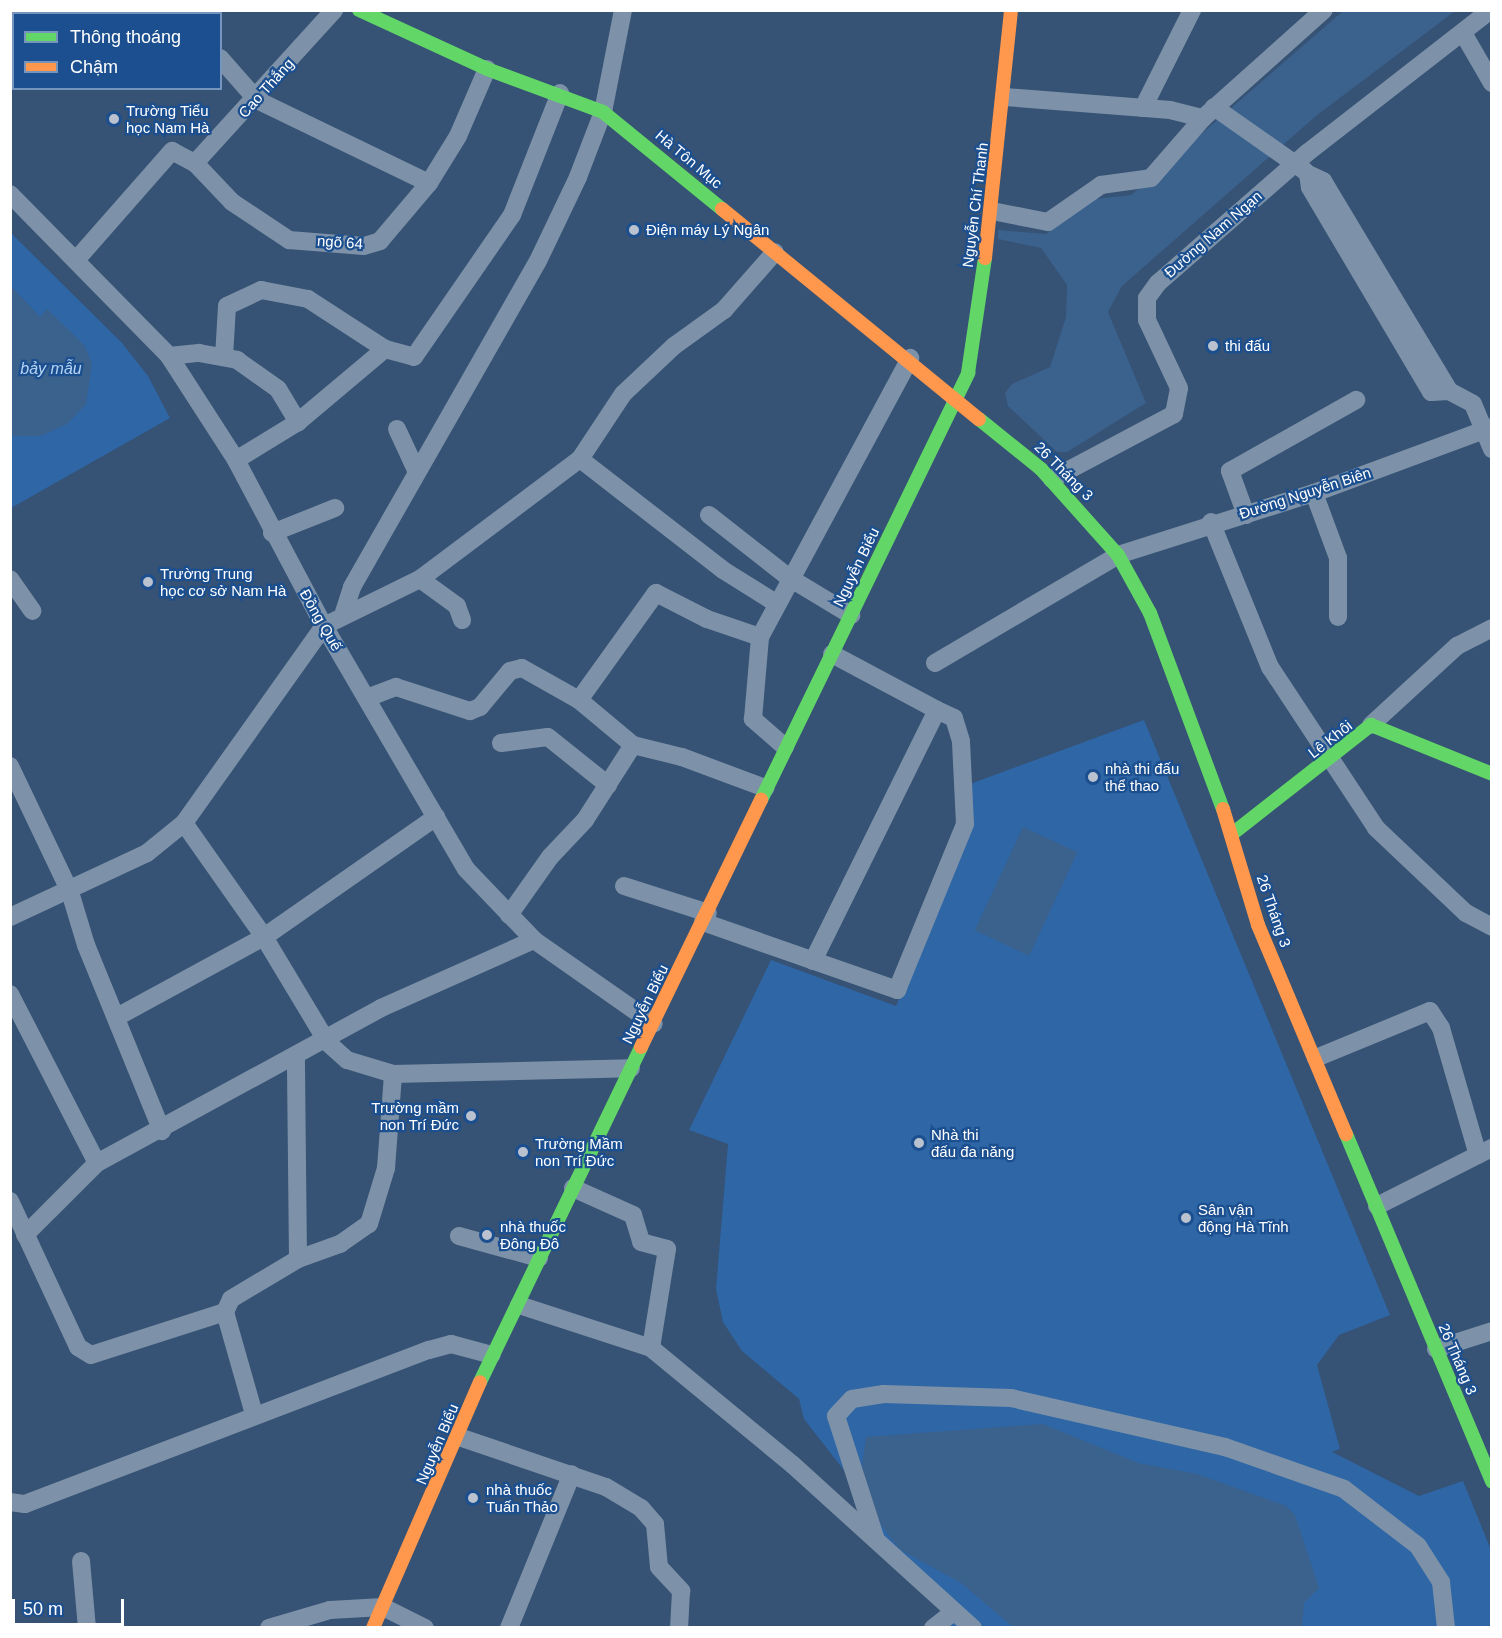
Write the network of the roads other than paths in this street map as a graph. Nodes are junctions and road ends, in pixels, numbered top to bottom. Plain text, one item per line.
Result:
1 (334, 10) edge
2 (359, 10) edge
3 (623, 10) edge
4 (1011, 10) edge
5 (1192, 10) edge
6 (1324, 10) edge
7 (1491, 10) edge
8 (1462, 33) junction
9 (222, 60) edge
10 (487, 69) junction
11 (1491, 83) edge
12 (560, 93) junction
13 (1005, 97) junction
14 (257, 99) junction
15 (1143, 108) junction
16 (603, 112) junction
17 (1213, 113) junction
18 (195, 163) junction
19 (1298, 164) junction
20 (429, 183) junction
21 (10, 194) edge
22 (992, 211) junction
23 (775, 252) junction
24 (77, 259) junction
25 (385, 349) junction
26 (170, 356) junction
27 (224, 357) junction
28 (910, 358) junction
29 (957, 400) junction
30 (1356, 400) dead end
31 (298, 422) junction
32 (397, 429) dead end
33 (1488, 429) edge
34 (1491, 449) edge
35 (580, 459) junction
36 (236, 460) junction
37 (417, 472) junction
38 (1052, 479) junction
39 (1314, 493) junction
40 (335, 508) dead end
41 (709, 514) dead end
42 (1246, 515) junction
43 (1211, 522) junction
44 (272, 533) junction
45 (1118, 555) junction
46 (788, 577) junction
47 (10, 579) edge
48 (420, 579) junction
49 (774, 602) junction
50 (32, 611) dead end
51 (344, 612) junction
52 (850, 615) junction
53 (1338, 617) dead end
54 (462, 620) dead end
55 (324, 626) junction
56 (1491, 628) edge
57 (760, 637) junction
58 (832, 654) junction
59 (935, 663) dead end
60 (367, 698) junction
61 (579, 700) junction
62 (937, 710) junction
63 (1371, 724) junction
64 (501, 742) dead end
65 (633, 745) junction
66 (785, 747) junction
67 (1335, 758) junction
68 (10, 766) edge
69 (1491, 774) edge
70 (608, 785) junction
71 (765, 788) junction
72 (436, 817) junction
73 (184, 824) junction
74 (1232, 834) junction
75 (624, 886) dead end
76 (70, 892) junction
77 (509, 915) junction
78 (705, 917) junction
79 (10, 918) edge
80 (1491, 927) edge
81 (264, 937) junction
82 (534, 940) junction
83 (813, 961) junction
84 (10, 994) edge
85 (117, 1017) junction
86 (654, 1023) junction
87 (327, 1042) junction
88 (296, 1058) junction
89 (1316, 1058) junction
90 (631, 1068) junction
91 (393, 1074) junction
92 (162, 1131) junction
93 (1485, 1152) edge
94 (97, 1163) junction
95 (573, 1188) junction
96 (1377, 1206) junction
97 (12, 1210) edge
98 (25, 1235) junction
99 (459, 1236) dead end
100 (539, 1258) junction
101 (298, 1259) junction
102 (519, 1305) junction
103 (225, 1312) junction
104 (1491, 1331) edge
105 (651, 1348) junction
106 (1436, 1349) junction
107 (492, 1355) junction
108 (254, 1414) junction
109 (459, 1437) junction
110 (572, 1474) junction
111 (1491, 1482) edge
112 (10, 1502) edge
113 (876, 1540) junction
114 (81, 1561) dead end
115 (383, 1607) junction
116 (952, 1613) junction
117 (87, 1628) edge
118 (269, 1628) edge
119 (373, 1628) edge
120 (425, 1628) edge
121 (509, 1628) edge
122 (679, 1628) edge
123 (933, 1628) edge
124 (973, 1628) edge
125 (1446, 1628) edge

1 - 14 street, Cao Thắng
2 - 10 street, Hà Tôn Mục
3 - 16 street
4 - 13 street, Nguyễn Chí Thanh
5 - 15 street
6 - 17 street
7 - 8 street, Đường Nam Ngạn
8 - 11 street
8 - 19 street, Đường Nam Ngạn
9 - 14 street
10 - 12 street, Hà Tôn Mục
10 - 20 street, ngõ 64
12 - 16 street, Hà Tôn Mục
12 - 25 street
13 - 15 street
13 - 22 street, Nguyễn Chí Thanh
14 - 18 street, Cao Thắng
14 - 20 street
15 - 17 street
16 - 23 street, Hà Tôn Mục
16 - 37 street
17 - 19 street
17 - 22 street
18 - 20 street, ngõ 64
18 - 24 street
19 - 33 street
19 - 38 street, Đường Nam Ngạn
21 - 24 street, Đồng Quế
22 - 29 street, Nguyễn Chí Thanh
23 - 28 street, Hà Tôn Mục
23 - 35 street
24 - 26 street, Đồng Quế
25 - 27 street
25 - 31 street
26 - 27 street
26 - 36 street, Đồng Quế
27 - 31 street
28 - 29 street, Hà Tôn Mục
28 - 46 street
29 - 38 street, 26 Tháng 3
29 - 52 street, Nguyễn Biểu
30 - 42 street
31 - 36 street
32 - 37 street
33 - 34 street
33 - 39 street, Đường Nguyễn Biên
35 - 48 street
35 - 49 street
36 - 44 street, Đồng Quế
37 - 51 street
38 - 45 street, 26 Tháng 3
39 - 42 street, Đường Nguyễn Biên
39 - 53 street
40 - 44 street
41 - 46 street
42 - 43 street, Đường Nguyễn Biên
43 - 45 street, Đường Nguyễn Biên
43 - 67 street
44 - 55 street, Đồng Quế
45 - 59 street, Đường Nguyễn Biên
45 - 74 street, 26 Tháng 3
46 - 49 street
46 - 52 street
47 - 50 street
48 - 51 street
48 - 54 street
49 - 57 street
51 - 55 street
52 - 58 street, Nguyễn Biểu
55 - 60 street, Đồng Quế
55 - 73 street
56 - 63 street
57 - 61 street
57 - 66 street
58 - 62 street
58 - 66 street, Nguyễn Biểu
60 - 61 street
60 - 72 street, Đồng Quế
61 - 65 street
62 - 83 street
62 - 83 street
63 - 67 street, Lê Khôi
63 - 69 street, Lê Khôi
64 - 70 street
65 - 70 street
65 - 71 street
66 - 71 street, Nguyễn Biểu
67 - 74 street, Lê Khôi
67 - 80 street
68 - 76 street
70 - 77 street
71 - 78 street, Nguyễn Biểu
72 - 77 street, Đồng Quế
72 - 81 street
73 - 76 street
73 - 81 street
74 - 89 street, 26 Tháng 3
75 - 78 street
76 - 79 street
76 - 85 street
77 - 82 street, Đồng Quế
78 - 83 street
78 - 86 street, Nguyễn Biểu
81 - 85 street
81 - 87 street
82 - 86 street, Đồng Quế
82 - 87 street
84 - 94 street
85 - 92 street
86 - 90 street, Nguyễn Biểu
87 - 88 street
87 - 91 street
88 - 92 street
88 - 101 street
89 - 93 street
89 - 96 street, 26 Tháng 3
90 - 91 street
90 - 95 street, Nguyễn Biểu
91 - 101 street
92 - 94 street
93 - 96 street
94 - 98 street
95 - 100 street, Nguyễn Biểu
95 - 105 street
96 - 106 street, 26 Tháng 3
97 - 98 street
98 - 103 street
99 - 100 street
100 - 102 street, Nguyễn Biểu
101 - 103 street
102 - 105 street
102 - 107 street, Nguyễn Biểu
103 - 108 street
104 - 106 street
105 - 113 street
106 - 111 street, 26 Tháng 3
107 - 108 street
107 - 109 street, Nguyễn Biểu
108 - 112 street
109 - 110 street
109 - 115 street, Nguyễn Biểu
110 - 121 street
110 - 122 street
113 - 116 street
113 - 125 street
114 - 117 street
115 - 118 street
115 - 119 street, Nguyễn Biểu
115 - 120 street
116 - 123 street
116 - 124 street

